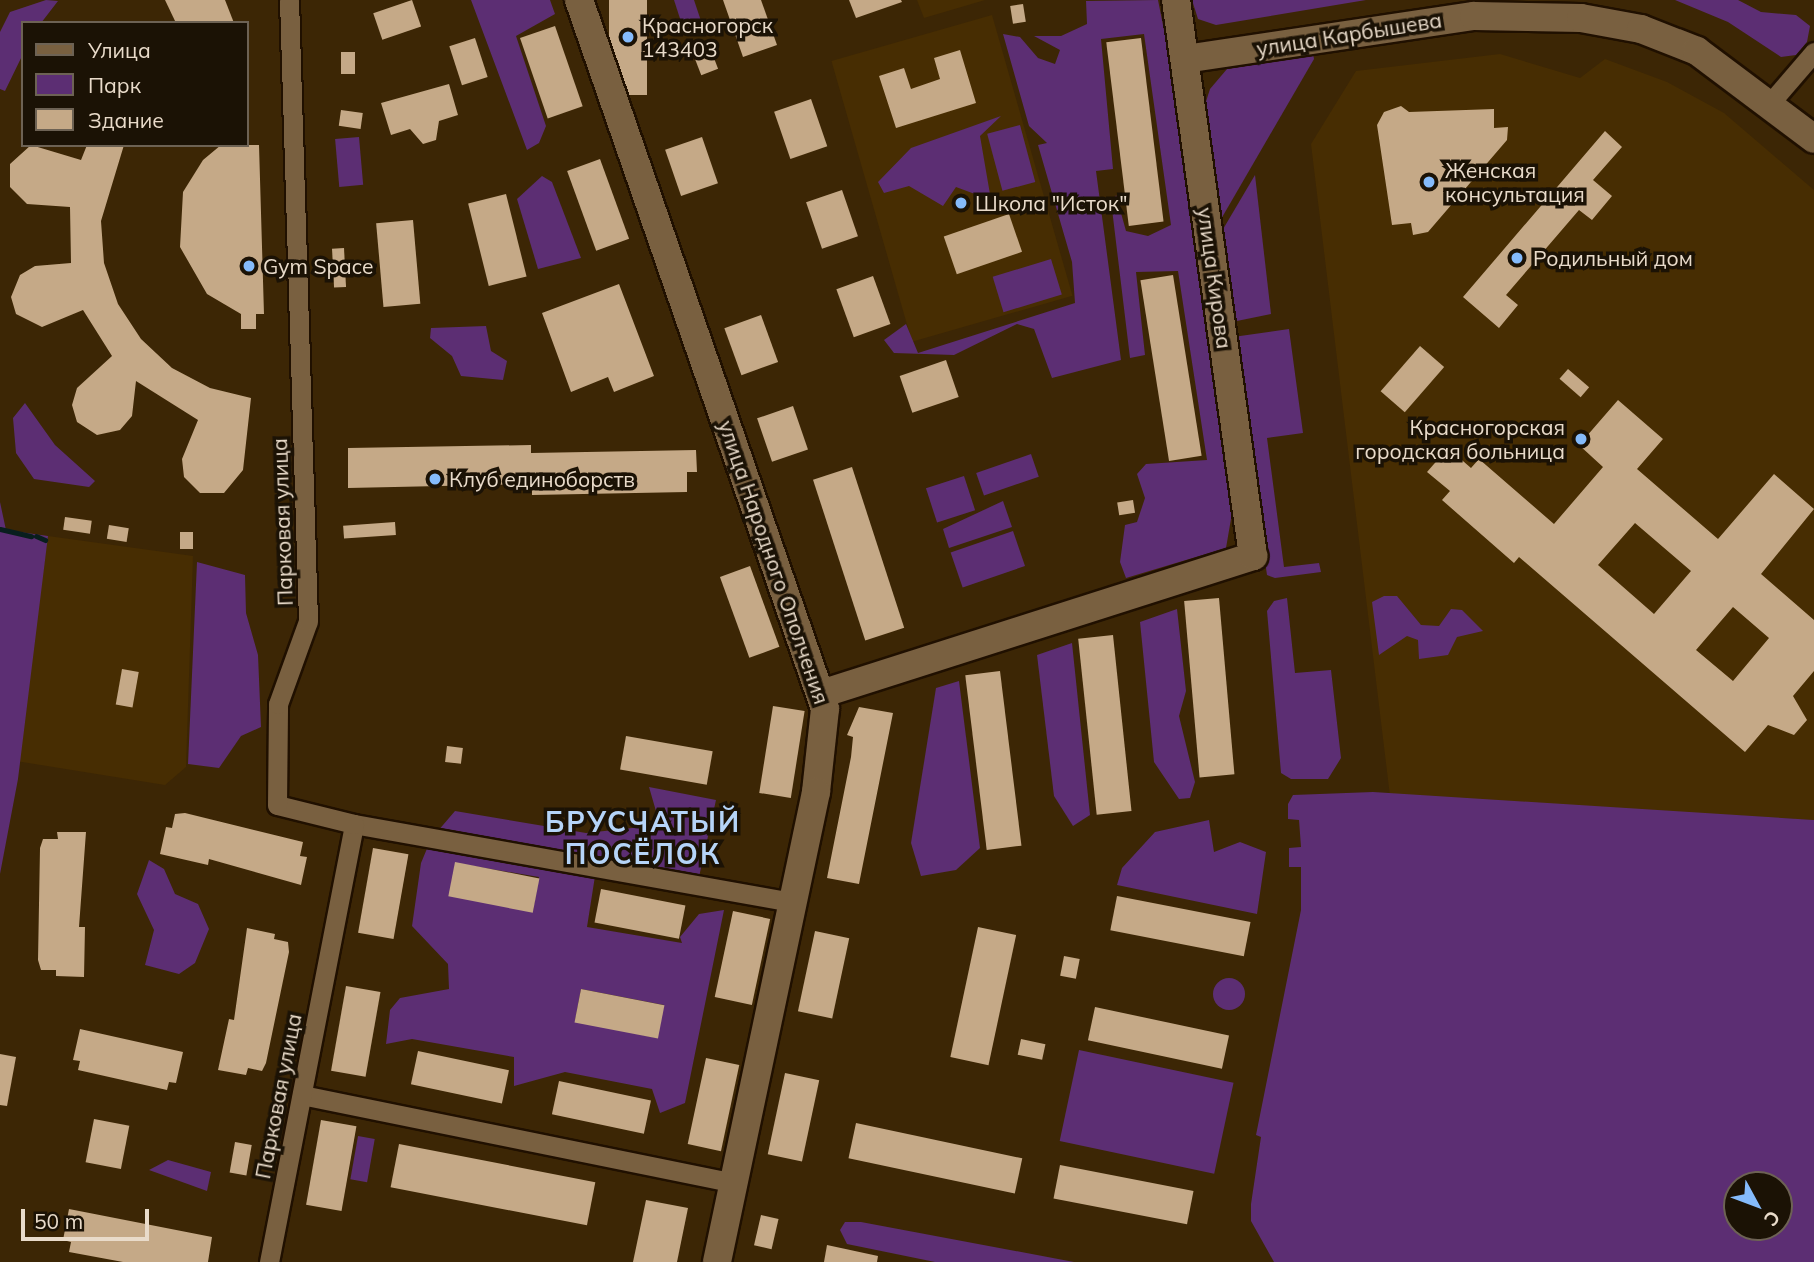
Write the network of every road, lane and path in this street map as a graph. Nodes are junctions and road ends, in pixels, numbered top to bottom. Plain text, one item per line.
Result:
1 (289, 0) edge
2 (579, 0) edge
3 (1176, 0) edge
4 (1814, 52) edge
5 (1185, 60) junction
6 (1771, 102) junction
7 (1814, 139) edge
8 (821, 694) junction
9 (355, 824) junction
10 (793, 902) junction
11 (302, 1095) junction
12 (734, 1183) junction
13 (269, 1262) edge
14 (717, 1262) edge

1 - 9 street, Парковая улица
2 - 8 street, улица Народного Ополчения
3 - 5 street, улица Кирова
4 - 6 street
5 - 6 street, улица Карбышева
5 - 8 street, улица Кирова
6 - 7 street, улица Карбышева
8 - 10 street, улица Народного Ополчения
9 - 10 street
9 - 11 street, Парковая улица
10 - 12 street, улица Народного Ополчения
11 - 12 street
11 - 13 street, Парковая улица
12 - 14 street, улица Народного Ополчения

